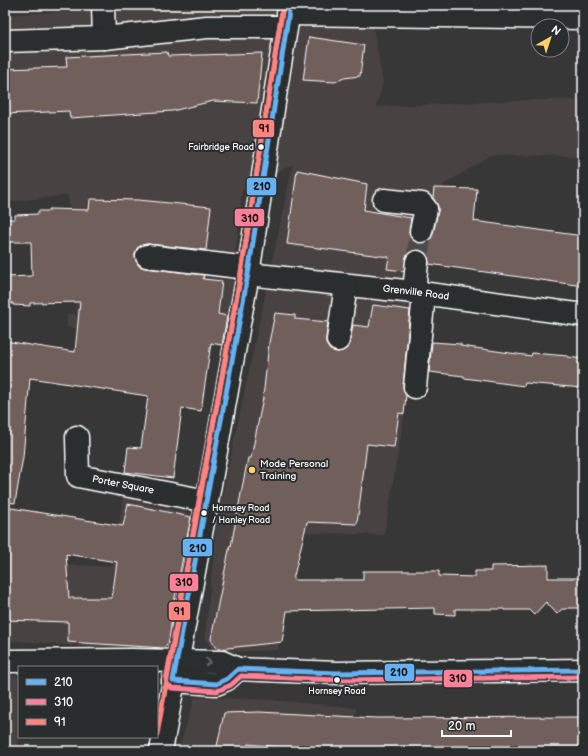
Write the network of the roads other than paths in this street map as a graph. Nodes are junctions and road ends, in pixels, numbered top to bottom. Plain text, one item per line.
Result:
1 (103, 5) edge
2 (288, 15) edge
3 (583, 18) edge
4 (104, 38) junction
5 (5, 41) edge
6 (384, 200) dead end
7 (422, 231) tunnel mouth
8 (147, 256) dead end
9 (417, 262) tunnel mouth
10 (248, 271) junction
11 (346, 286) junction
12 (419, 293) junction
13 (583, 315) edge
14 (338, 340) dead end
15 (415, 387) dead end
16 (77, 437) dead end
17 (207, 501) junction
18 (5, 662) edge
19 (81, 666) edge
20 (158, 670) edge
21 (583, 670) edge
22 (175, 671) junction
23 (161, 751) edge

1 - 4 street
2 - 3 street
2 - 4 street
2 - 10 street
4 - 5 street
6 - 7 street
8 - 10 street, Grenville Road
9 - 12 street
10 - 11 street, Grenville Road
10 - 17 street
11 - 12 street, Grenville Road
11 - 14 street
12 - 13 street, Grenville Road
12 - 15 street
16 - 17 street, Porter Square
17 - 22 street
18 - 19 street
20 - 22 street
21 - 22 street
22 - 23 street

